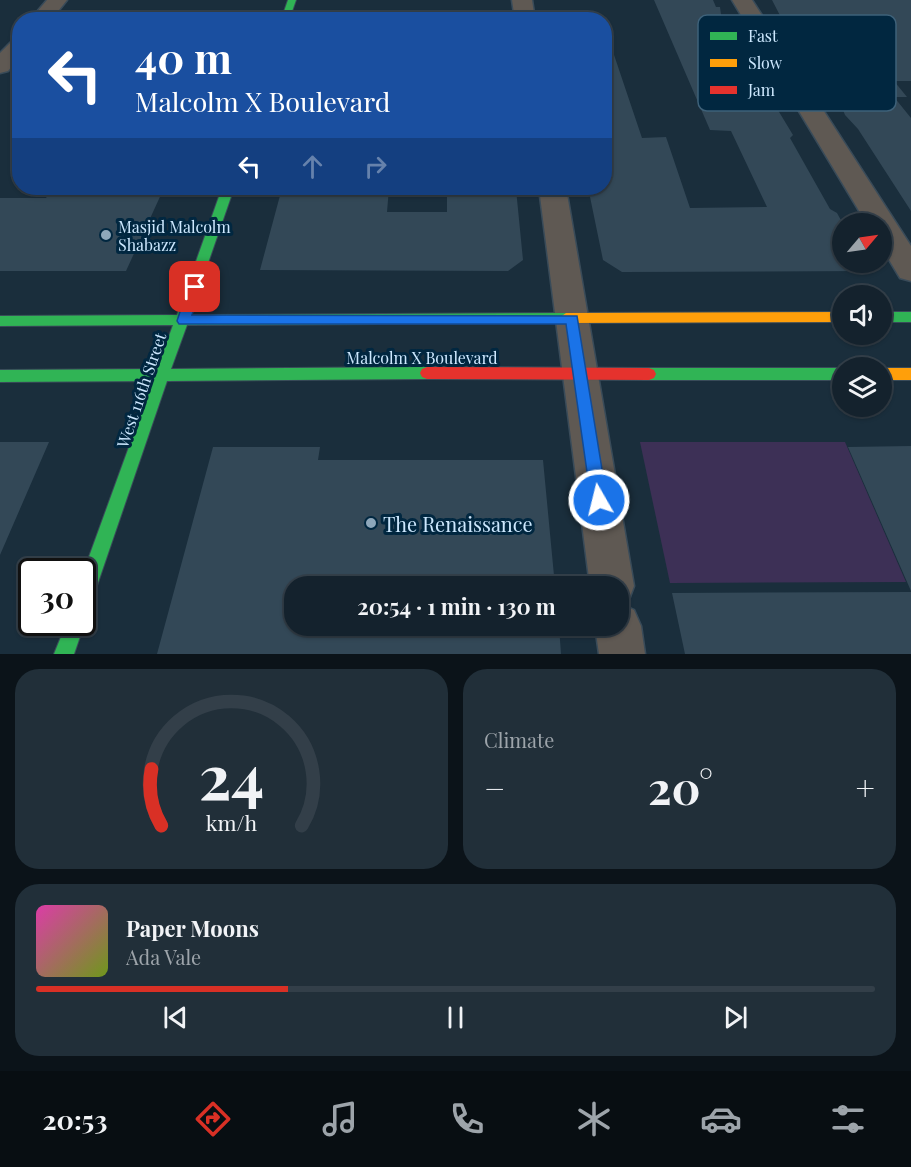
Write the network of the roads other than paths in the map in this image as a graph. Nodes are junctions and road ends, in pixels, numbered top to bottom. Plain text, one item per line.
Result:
1 (57, 0) edge
2 (742, 0) edge
3 (47, 12) edge
4 (751, 15) edge
5 (12, 53) edge
6 (0, 66) edge
7 (811, 111) edge
8 (226, 195) edge
9 (553, 195) edge
10 (911, 270) edge
11 (911, 316) edge
12 (832, 317) edge
13 (892, 317) edge
14 (572, 319) junction
15 (0, 321) edge
16 (183, 321) junction
17 (165, 374) junction
18 (581, 374) junction
19 (832, 374) edge
20 (892, 374) edge
21 (911, 374) edge
22 (0, 376) edge
23 (96, 564) edge
24 (611, 576) edge
25 (71, 636) edge
26 (619, 636) edge
27 (64, 654) edge
28 (622, 654) edge

1 - 3 street
2 - 4 street
5 - 6 street
7 - 10 street
8 - 16 main road, West 116th Street
9 - 14 street
11 - 13 main road
12 - 14 main road
14 - 16 main road
14 - 18 street
15 - 16 main road
16 - 17 main road, West 116th Street
17 - 18 main road, Malcolm X Boulevard
17 - 22 main road, Malcolm X Boulevard
17 - 23 main road, West 116th Street
18 - 19 main road, Malcolm X Boulevard
18 - 24 street
20 - 21 main road
25 - 27 main road
26 - 28 street

